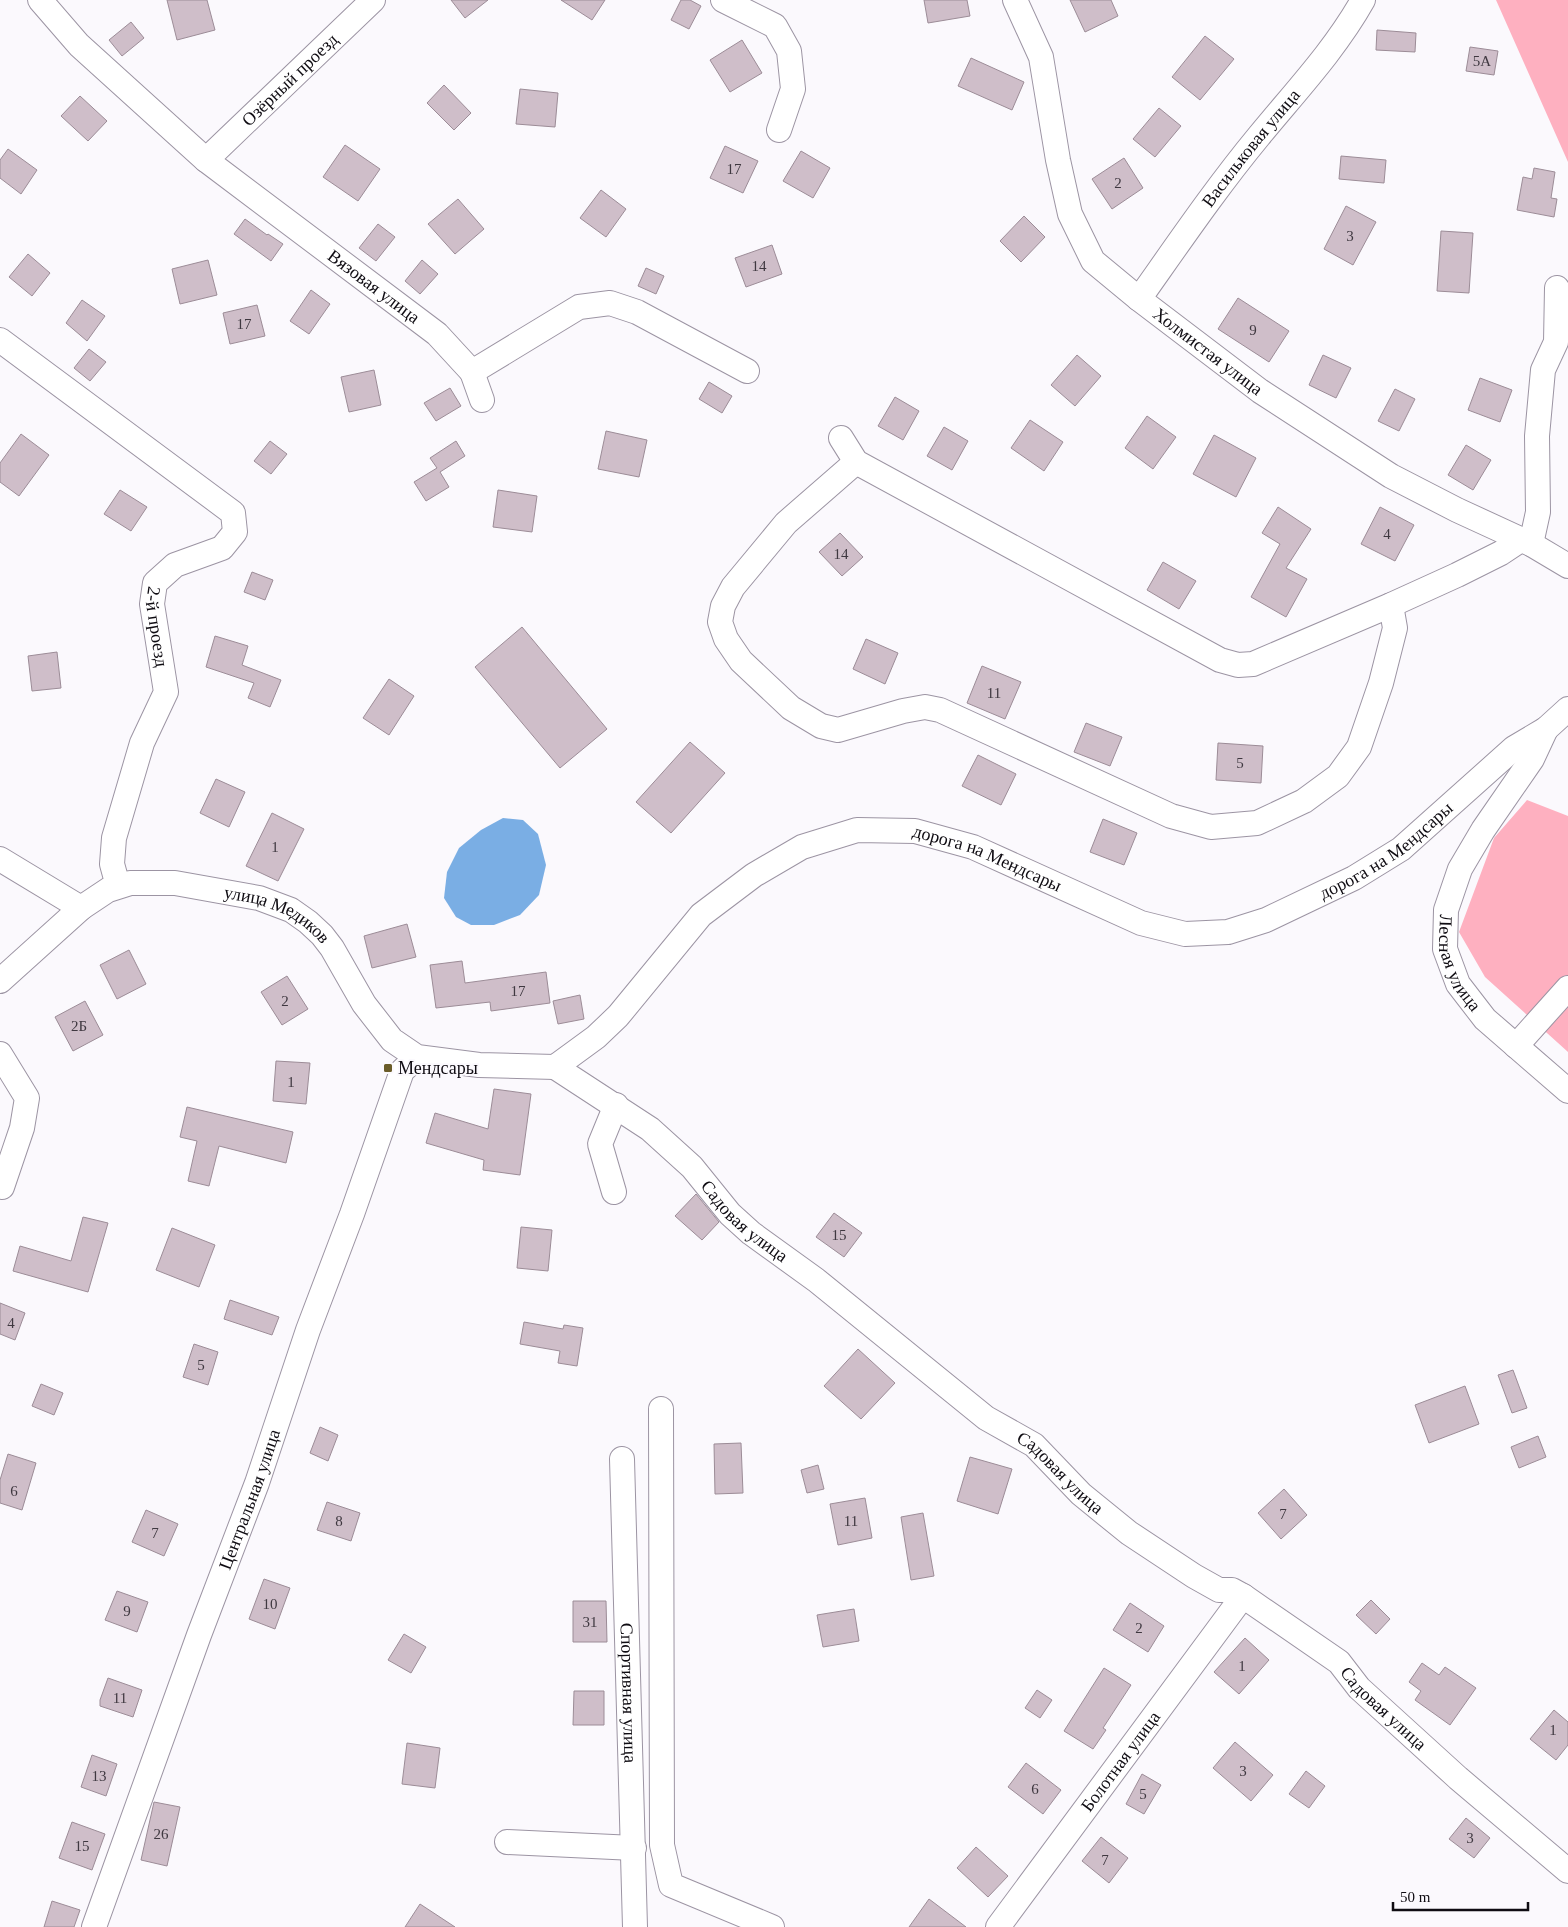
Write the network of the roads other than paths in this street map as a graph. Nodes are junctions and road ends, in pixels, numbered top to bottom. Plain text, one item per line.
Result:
1 (40, 0) edge
2 (373, 0) edge
3 (723, 0) edge
4 (1015, 0) edge
5 (1363, 0) edge
6 (779, 130) dead end
7 (206, 160) junction
8 (1557, 288) dead end
9 (1139, 299) junction
10 (0, 340) edge
11 (472, 372) junction
12 (747, 372) dead end
13 (482, 400) dead end
14 (841, 438) dead end
15 (856, 462) junction
16 (1526, 542) junction
17 (1568, 566) edge
18 (1391, 605) junction
19 (1568, 709) edge
20 (1546, 729) junction
21 (0, 859) edge
22 (118, 886) junction
23 (81, 908) junction
24 (0, 981) edge
25 (1568, 988) edge
26 (1516, 1046) junction
27 (0, 1054) edge
28 (410, 1064) junction
29 (555, 1067) junction
30 (1568, 1091) edge
31 (616, 1105) junction
32 (2, 1187) dead end
33 (614, 1192) dead end
34 (661, 1409) dead end
35 (622, 1459) dead end
36 (1242, 1596) junction
37 (507, 1842) dead end
38 (634, 1848) junction
39 (1568, 1871) edge
40 (94, 1927) edge
41 (635, 1927) edge
42 (772, 1927) edge
43 (998, 1927) edge

1 - 7 street, Вязовая улица
2 - 7 street, Озёрный проезд
3 - 6 street
4 - 9 street, Холмистая улица
5 - 9 street, Васильковая улица
7 - 11 street, Вязовая улица
8 - 16 street
9 - 16 street, Холмистая улица
10 - 22 street, 2-й проезд
11 - 12 street
11 - 13 street
14 - 15 street
15 - 18 street
15 - 18 street
16 - 17 street, Холмистая улица
16 - 18 street
19 - 20 street, дорога на Мендсары
20 - 26 street, Лесная улица
20 - 29 street, дорога на Мендсары
21 - 23 street
22 - 23 street, улица Медиков
22 - 28 street, улица Медиков
23 - 24 street, улица Медиков
25 - 26 street
26 - 30 street, Лесная улица
27 - 32 street
28 - 29 street
28 - 40 street, Центральная улица
29 - 31 street, Садовая улица
31 - 33 street
31 - 36 street, Садовая улица
34 - 42 street
35 - 38 street, Спортивная улица
36 - 39 street, Садовая улица
36 - 43 street, Болотная улица
37 - 38 street
38 - 41 street, Спортивная улица

